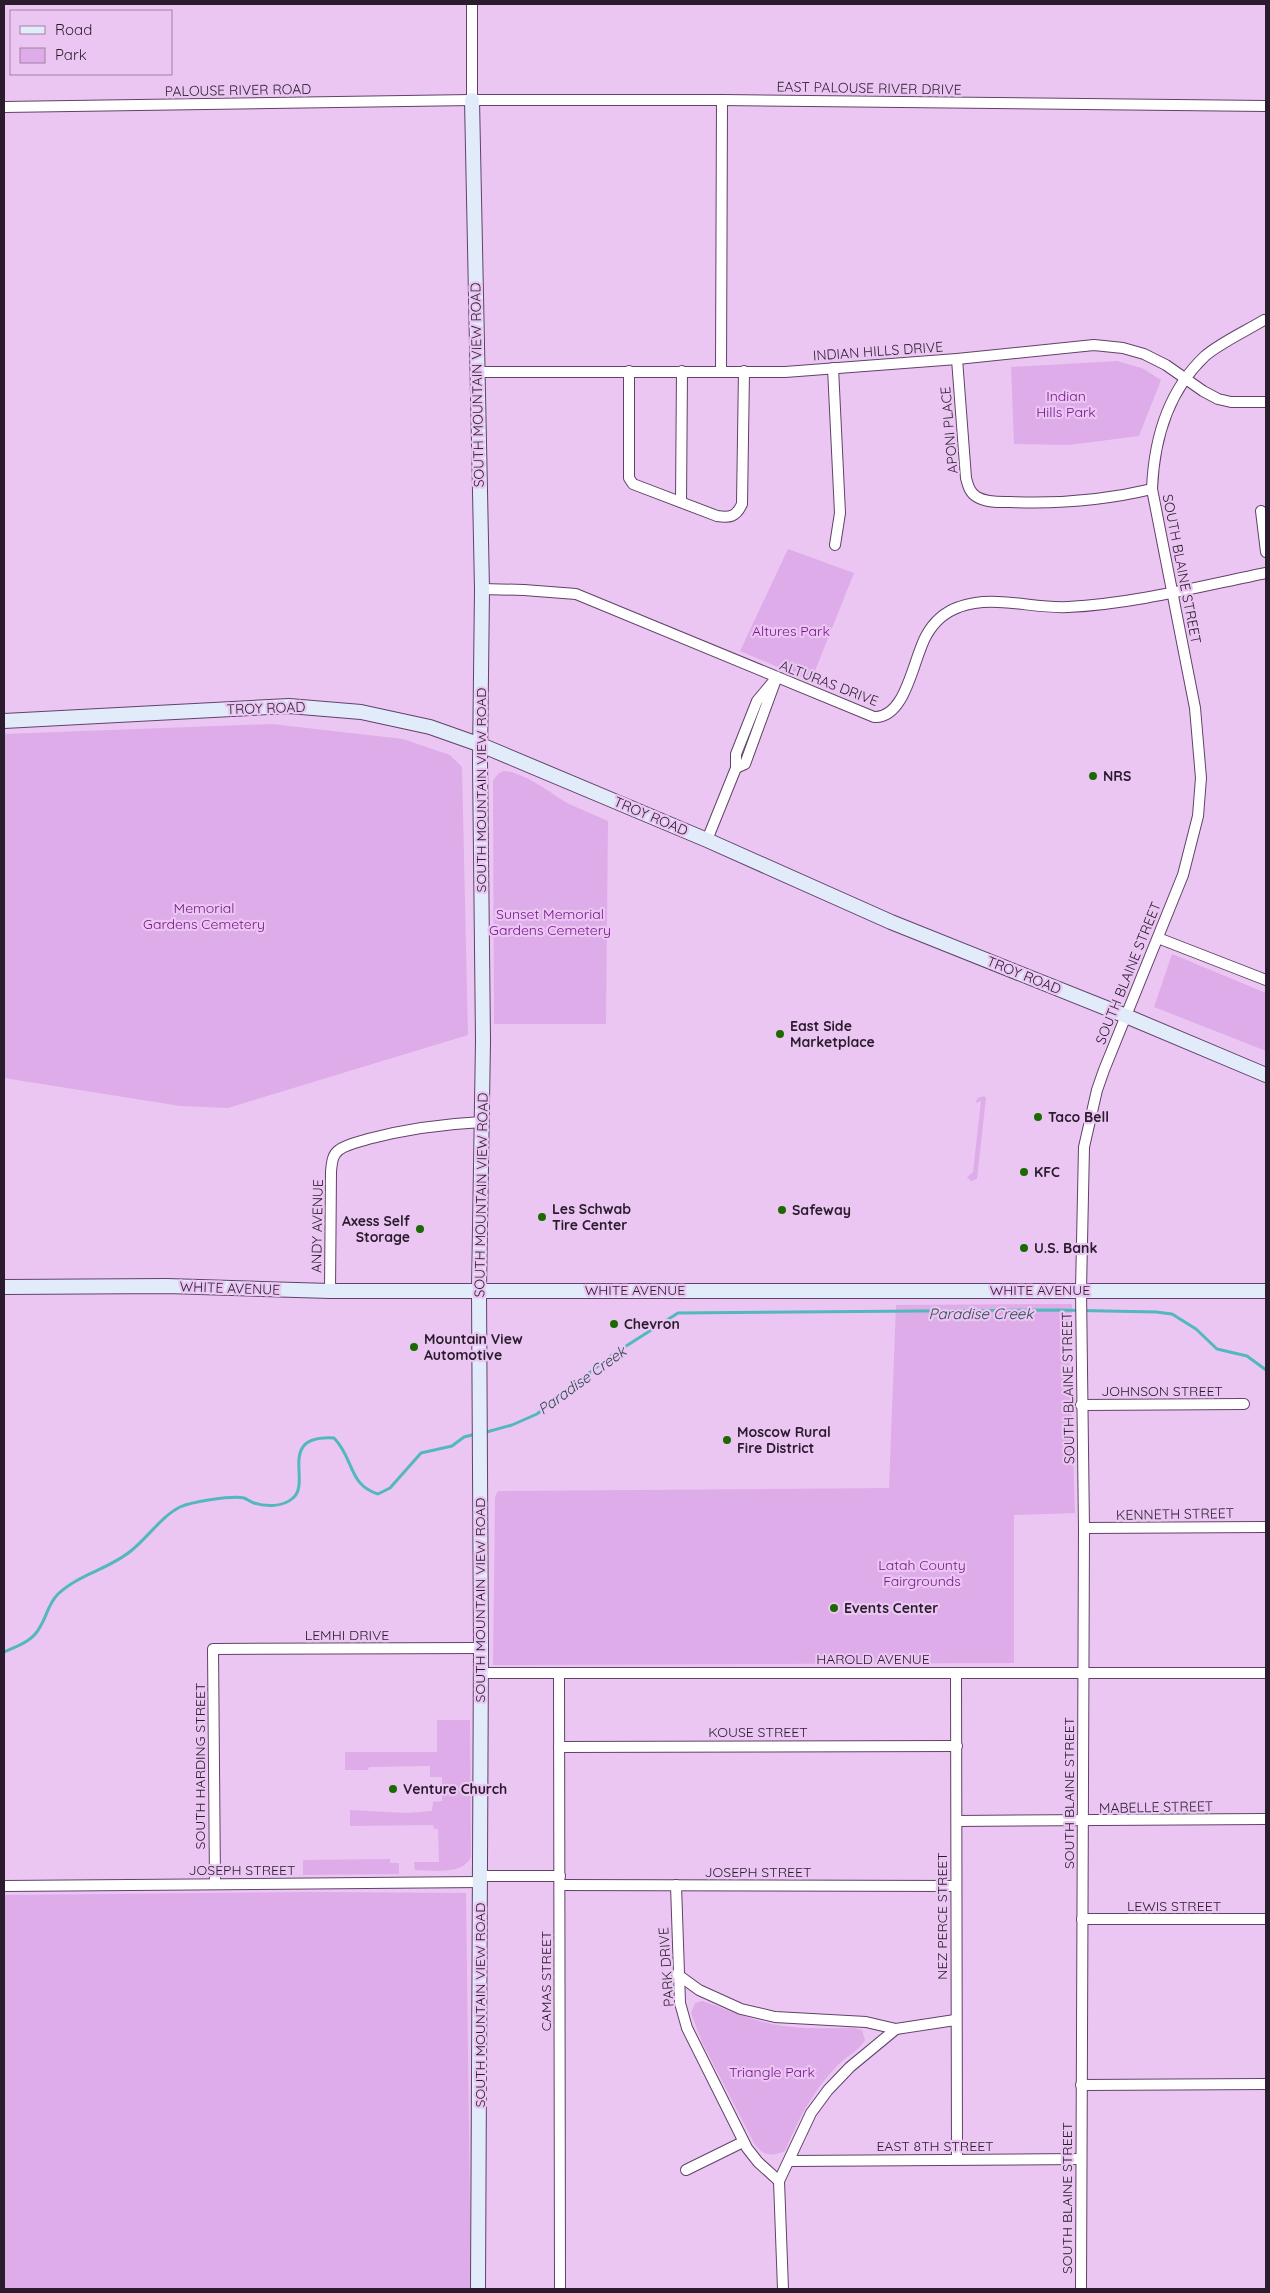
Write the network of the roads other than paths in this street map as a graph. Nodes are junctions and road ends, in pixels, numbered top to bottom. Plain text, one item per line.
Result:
1 (472, 4) edge
2 (472, 100) junction
3 (722, 100) junction
4 (1266, 106) edge
5 (4, 107) edge
6 (1264, 320) dead end
7 (957, 359) junction
8 (833, 368) junction
9 (630, 371) junction
10 (682, 371) junction
11 (721, 371) junction
12 (744, 371) junction
13 (477, 372) junction
14 (1184, 378) junction
15 (1266, 402) edge
16 (1152, 489) junction
17 (681, 502) junction
18 (1261, 511) dead end
19 (835, 545) dead end
20 (1266, 552) edge
21 (1266, 573) edge
22 (482, 589) junction
23 (1172, 591) junction
24 (777, 677) junction
25 (4, 721) edge
26 (481, 745) junction
27 (707, 840) junction
28 (1158, 938) junction
29 (1266, 980) edge
30 (1126, 1016) junction
31 (1266, 1075) edge
32 (482, 1122) junction
33 (4, 1287) edge
34 (330, 1290) junction
35 (479, 1290) junction
36 (1266, 1291) edge
37 (1081, 1294) junction
38 (1244, 1404) dead end
39 (1081, 1405) junction
40 (1266, 1527) edge
41 (1084, 1528) junction
42 (481, 1648) junction
43 (213, 1649) joint
44 (1084, 1672) junction
45 (480, 1673) junction
46 (559, 1673) junction
47 (956, 1673) junction
48 (1266, 1673) edge
49 (956, 1746) junction
50 (559, 1747) junction
51 (1266, 1819) edge
52 (957, 1820) junction
53 (1082, 1821) junction
54 (480, 1879) junction
55 (560, 1881) junction
56 (215, 1884) junction
57 (676, 1885) junction
58 (4, 1886) edge
59 (956, 1886) junction
60 (1082, 1919) junction
61 (1266, 1919) edge
62 (677, 1974) junction
63 (955, 2020) junction
64 (896, 2029) junction
65 (1266, 2084) edge
66 (1081, 2085) junction
67 (743, 2142) junction
68 (956, 2159) junction
69 (1081, 2159) junction
70 (789, 2161) junction
71 (686, 2170) dead end
72 (779, 2181) junction
73 (478, 2289) edge
74 (560, 2289) edge
75 (783, 2289) edge
76 (1081, 2289) edge

1 - 2 street
2 - 3 street, EAST PALOUSE RIVER DRIVE
2 - 5 street, PALOUSE RIVER ROAD
2 - 13 street, SOUTH MOUNTAIN VIEW ROAD
3 - 4 street, EAST PALOUSE RIVER DRIVE
3 - 11 street
6 - 14 street, SOUTH BLAINE STREET
7 - 8 street, INDIAN HILLS DRIVE
7 - 14 street, INDIAN HILLS DRIVE
7 - 16 street, APONI PLACE
8 - 12 street, INDIAN HILLS DRIVE
8 - 19 street
9 - 10 street, INDIAN HILLS DRIVE
9 - 13 street, INDIAN HILLS DRIVE
9 - 17 street
10 - 11 street, INDIAN HILLS DRIVE
10 - 17 street
11 - 12 street, INDIAN HILLS DRIVE
12 - 17 street
13 - 22 street, SOUTH MOUNTAIN VIEW ROAD
14 - 15 street, INDIAN HILLS DRIVE
14 - 16 street, SOUTH BLAINE STREET
16 - 23 street, SOUTH BLAINE STREET
18 - 20 street
21 - 23 street, ALTURAS DRIVE
22 - 24 street, ALTURAS DRIVE
22 - 26 street, SOUTH MOUNTAIN VIEW ROAD
23 - 24 street, ALTURAS DRIVE
23 - 28 street, SOUTH BLAINE STREET
24 - 27 street
25 - 26 street, TROY ROAD
26 - 27 street, TROY ROAD
26 - 32 street, SOUTH MOUNTAIN VIEW ROAD
27 - 30 street, TROY ROAD
28 - 29 street
28 - 30 street, SOUTH BLAINE STREET
30 - 31 street, TROY ROAD
30 - 37 street, SOUTH BLAINE STREET
32 - 34 street, ANDY AVENUE
32 - 35 street, SOUTH MOUNTAIN VIEW ROAD
33 - 34 street, WHITE AVENUE
34 - 35 street, WHITE AVENUE
35 - 37 street, WHITE AVENUE
35 - 42 street, SOUTH MOUNTAIN VIEW ROAD
36 - 37 street, WHITE AVENUE
37 - 39 street, SOUTH BLAINE STREET
38 - 39 street, JOHNSON STREET
39 - 41 street, SOUTH BLAINE STREET
40 - 41 street, KENNETH STREET
41 - 44 street, SOUTH BLAINE STREET
42 - 43 street, LEMHI DRIVE
42 - 45 street, SOUTH MOUNTAIN VIEW ROAD
43 - 56 street, SOUTH HARDING STREET
44 - 47 street, HAROLD AVENUE
44 - 48 street, HAROLD AVENUE
44 - 53 street, SOUTH BLAINE STREET
45 - 46 street, HAROLD AVENUE
45 - 54 street, SOUTH MOUNTAIN VIEW ROAD
46 - 47 street, HAROLD AVENUE
46 - 50 street, CAMAS STREET
47 - 49 street, NEZ PERCE STREET
49 - 50 street, KOUSE STREET
49 - 52 street, NEZ PERCE STREET
50 - 55 street, CAMAS STREET
51 - 53 street, MABELLE STREET
52 - 53 street, MABELLE STREET
52 - 59 street, NEZ PERCE STREET
53 - 60 street, SOUTH BLAINE STREET
54 - 55 street, JOSEPH STREET
54 - 56 street, JOSEPH STREET
54 - 73 street, SOUTH MOUNTAIN VIEW ROAD
55 - 57 street, JOSEPH STREET
55 - 74 street, CAMAS STREET
56 - 58 street, JOSEPH STREET
57 - 59 street, JOSEPH STREET
57 - 62 street, PARK DRIVE
59 - 63 street, NEZ PERCE STREET
60 - 61 street, LEWIS STREET
60 - 66 street, SOUTH BLAINE STREET
62 - 64 street
62 - 67 street, PARK DRIVE
63 - 64 street
63 - 68 street, NEZ PERCE STREET
64 - 70 street
65 - 66 street
66 - 69 street, SOUTH BLAINE STREET
67 - 71 street
67 - 72 street, PARK DRIVE
68 - 69 street, EAST 8TH STREET
68 - 70 street, EAST 8TH STREET
69 - 76 street, SOUTH BLAINE STREET
70 - 72 street
72 - 75 street

